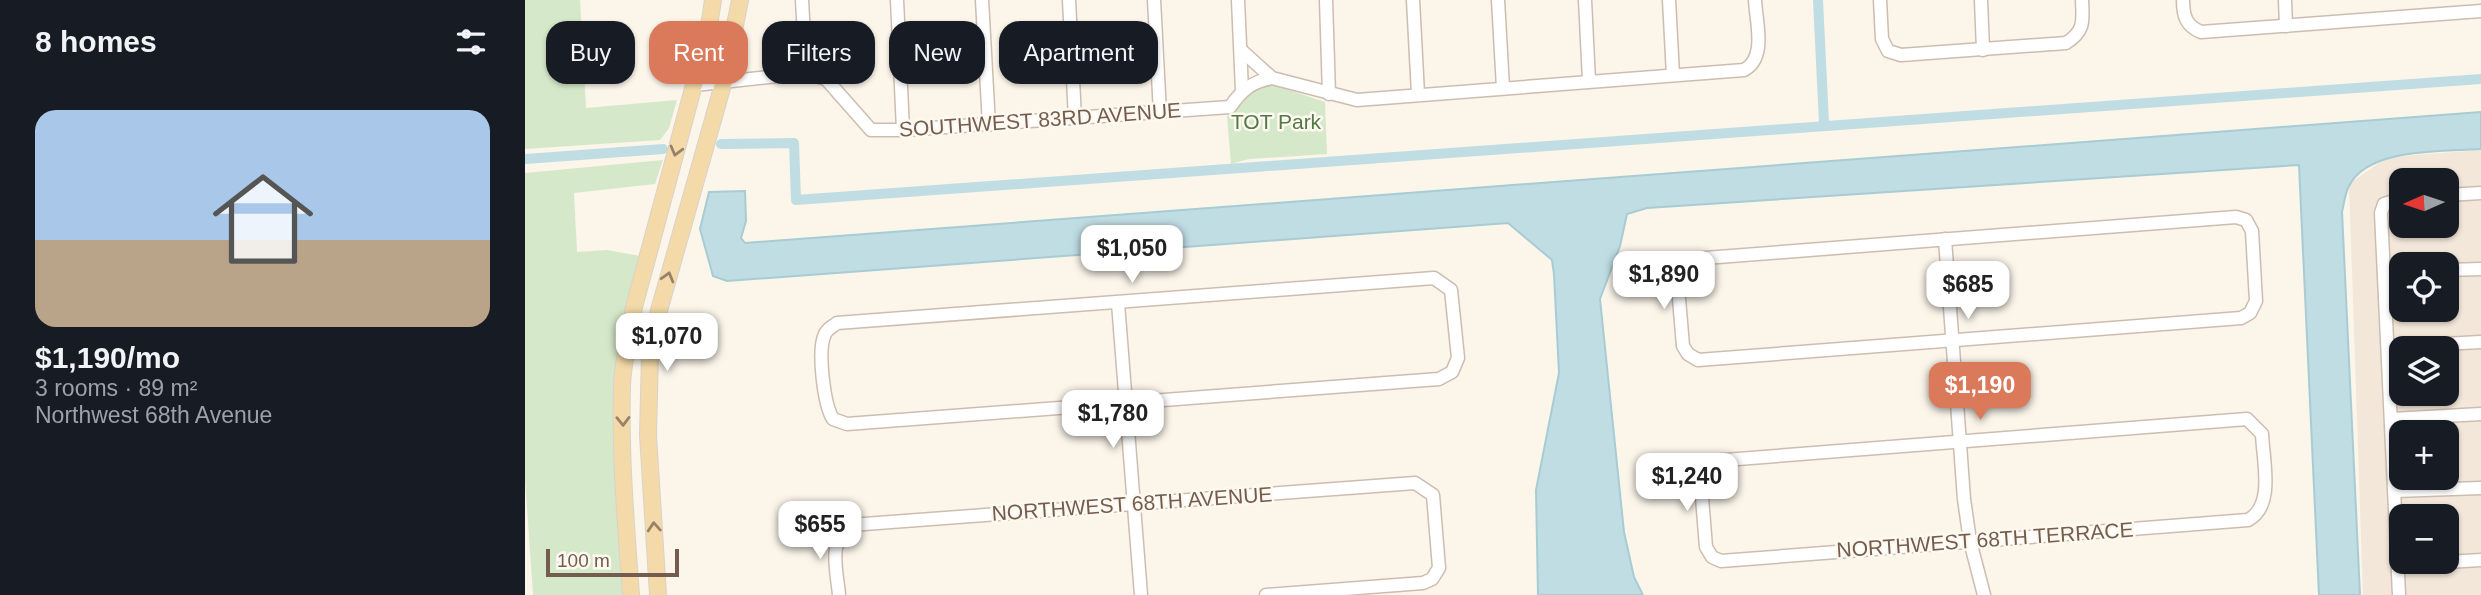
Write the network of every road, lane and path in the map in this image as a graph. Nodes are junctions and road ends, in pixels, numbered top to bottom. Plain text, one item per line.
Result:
1 (713, 0) edge
2 (740, 0) edge
3 (802, 0) edge
4 (897, 0) edge
5 (982, 0) edge
6 (1069, 0) edge
7 (1154, 0) edge
8 (1238, 0) edge
9 (1326, 0) edge
10 (1413, 0) edge
11 (1498, 0) edge
12 (1585, 0) edge
13 (1669, 0) edge
14 (1755, 0) edge
15 (1880, 0) edge
16 (1981, 0) edge
17 (2083, 0) edge
18 (2183, 0) edge
19 (2285, 0) edge
20 (2481, 11) edge
21 (736, 21) edge
22 (803, 21) edge
23 (2286, 26) junction
24 (1241, 50) junction
25 (1983, 50) junction
26 (1673, 75) junction
27 (1272, 78) junction
28 (1589, 81) junction
29 (702, 84) edge
30 (723, 84) edge
31 (830, 84) edge
32 (695, 85) junction
33 (1503, 88) junction
34 (1242, 91) junction
35 (1329, 94) junction
36 (1417, 94) junction
37 (1160, 113) junction
38 (1075, 119) junction
39 (989, 125) junction
40 (904, 130) junction
41 (2481, 193) edge
42 (2459, 194) edge
43 (2389, 203) edge
44 (1945, 239) junction
45 (2481, 269) edge
46 (2459, 270) edge
47 (2384, 274) junction
48 (2389, 274) edge
49 (1118, 303) junction
50 (1951, 340) junction
51 (2481, 342) edge
52 (2388, 346) junction
53 (1126, 403) junction
54 (2481, 414) edge
55 (2392, 419) junction
56 (1959, 441) junction
57 (2481, 488) edge
58 (2395, 491) junction
59 (1134, 504) junction
60 (2395, 504) edge
61 (1970, 541) junction
62 (2481, 560) edge
63 (2459, 561) edge
64 (2398, 574) edge
65 (1343, 592) edge
66 (631, 595) edge
67 (658, 595) edge
68 (839, 595) edge
69 (1140, 595) edge
70 (1266, 595) edge
71 (1984, 595) edge
72 (2399, 595) edge

1 - 32 main road
2 - 21 main road
3 - 22 street
4 - 40 street
5 - 39 street
6 - 38 street
7 - 37 street
8 - 24 street
9 - 35 street
10 - 36 street
11 - 33 street
12 - 28 street
13 - 26 street
14 - 26 street
15 - 25 street
16 - 25 street
17 - 25 street
18 - 23 street
19 - 23 street
20 - 23 street
24 - 27 street
24 - 34 street
26 - 28 street
27 - 34 street, SOUTHWEST 83RD AVENUE
27 - 35 street
28 - 33 street
29 - 32 street
67 -> 30 main road
31 - 40 street, SOUTHWEST 83RD AVENUE
32 -> 66 main road
33 - 36 street
34 - 37 street, SOUTHWEST 83RD AVENUE
35 - 36 street
37 - 38 street, SOUTHWEST 83RD AVENUE
38 - 39 street, SOUTHWEST 83RD AVENUE
39 - 40 street, SOUTHWEST 83RD AVENUE
41 - 42 street
43 - 47 street
44 - 50 street
44 - 50 street
44 - 50 street
45 - 46 street
47 - 48 street
47 - 52 street
49 - 53 street
49 - 53 street
49 - 53 street
50 - 56 street
51 - 52 street
52 - 55 street
53 - 59 street
54 - 55 street
55 - 58 street
56 - 61 street
56 - 61 street, NORTHWEST 68TH TERRACE
56 - 61 street, NORTHWEST 68TH TERRACE
57 - 58 street
58 - 60 street
59 - 65 street, NORTHWEST 68TH AVENUE
59 - 68 street, NORTHWEST 68TH AVENUE
59 - 69 street
61 - 71 street
62 - 63 street
64 - 72 street
65 - 70 street

